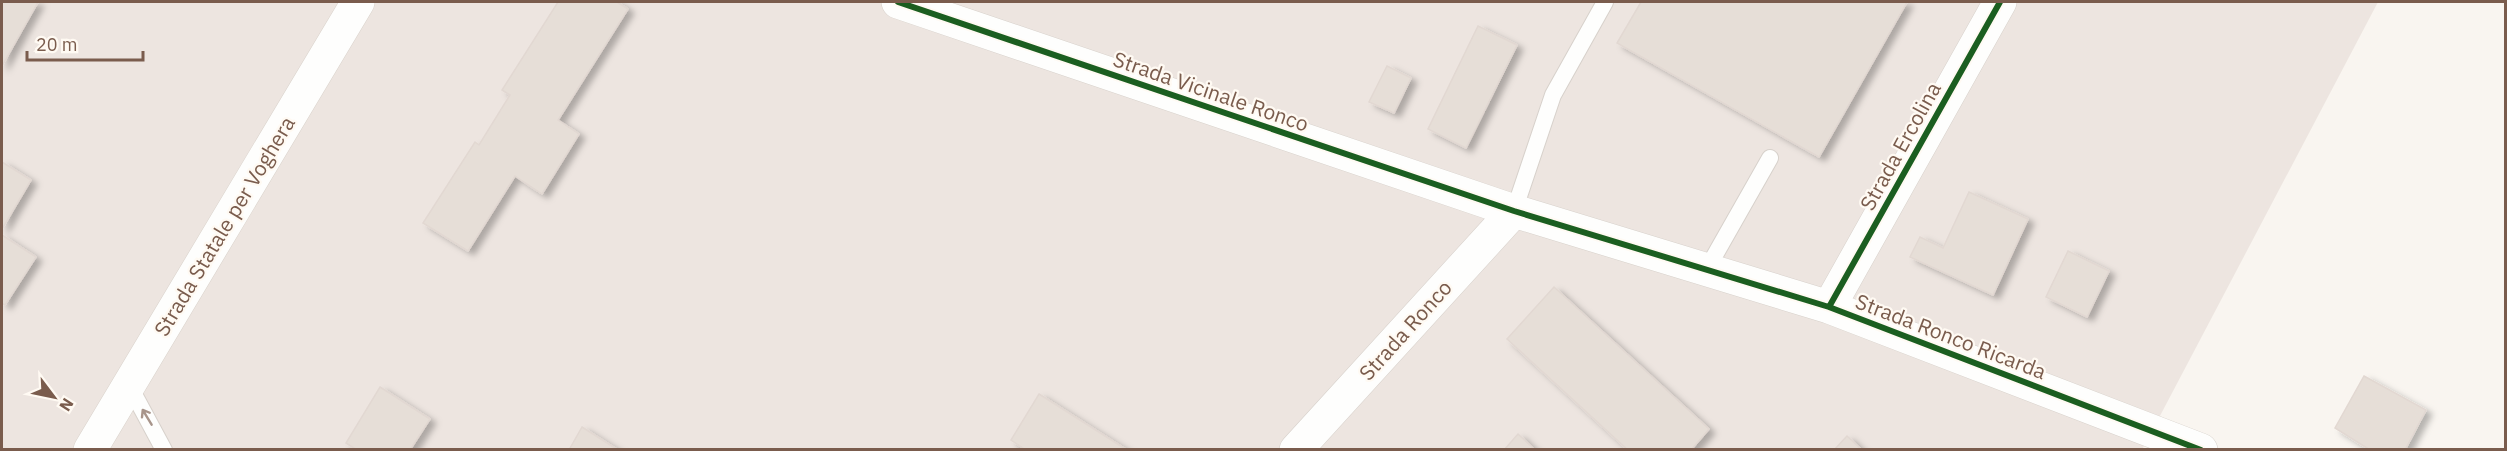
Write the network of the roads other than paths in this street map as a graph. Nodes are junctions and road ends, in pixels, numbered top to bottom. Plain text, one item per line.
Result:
1 (358, 2) edge
2 (897, 2) edge
3 (1605, 2) edge
4 (2000, 2) edge
5 (1770, 158) dead end
6 (1514, 211) junction
7 (1707, 269) junction
8 (1829, 307) junction
9 (129, 385) junction
10 (90, 450) edge
11 (164, 450) edge
12 (1296, 450) edge
13 (2201, 450) edge

1 - 9 street, Strada Statale per Voghera
2 - 6 street, Strada Vicinale Ronco
3 - 6 lane
4 - 8 street, Strada Ercolina
5 - 7 lane
6 - 7 street, Strada Ronco Ricarda
6 - 12 street, Strada Ronco
7 - 8 street, Strada Ronco Ricarda
8 - 13 street, Strada Ronco Ricarda
9 - 10 street, Strada Statale per Voghera
11 -> 9 lane

